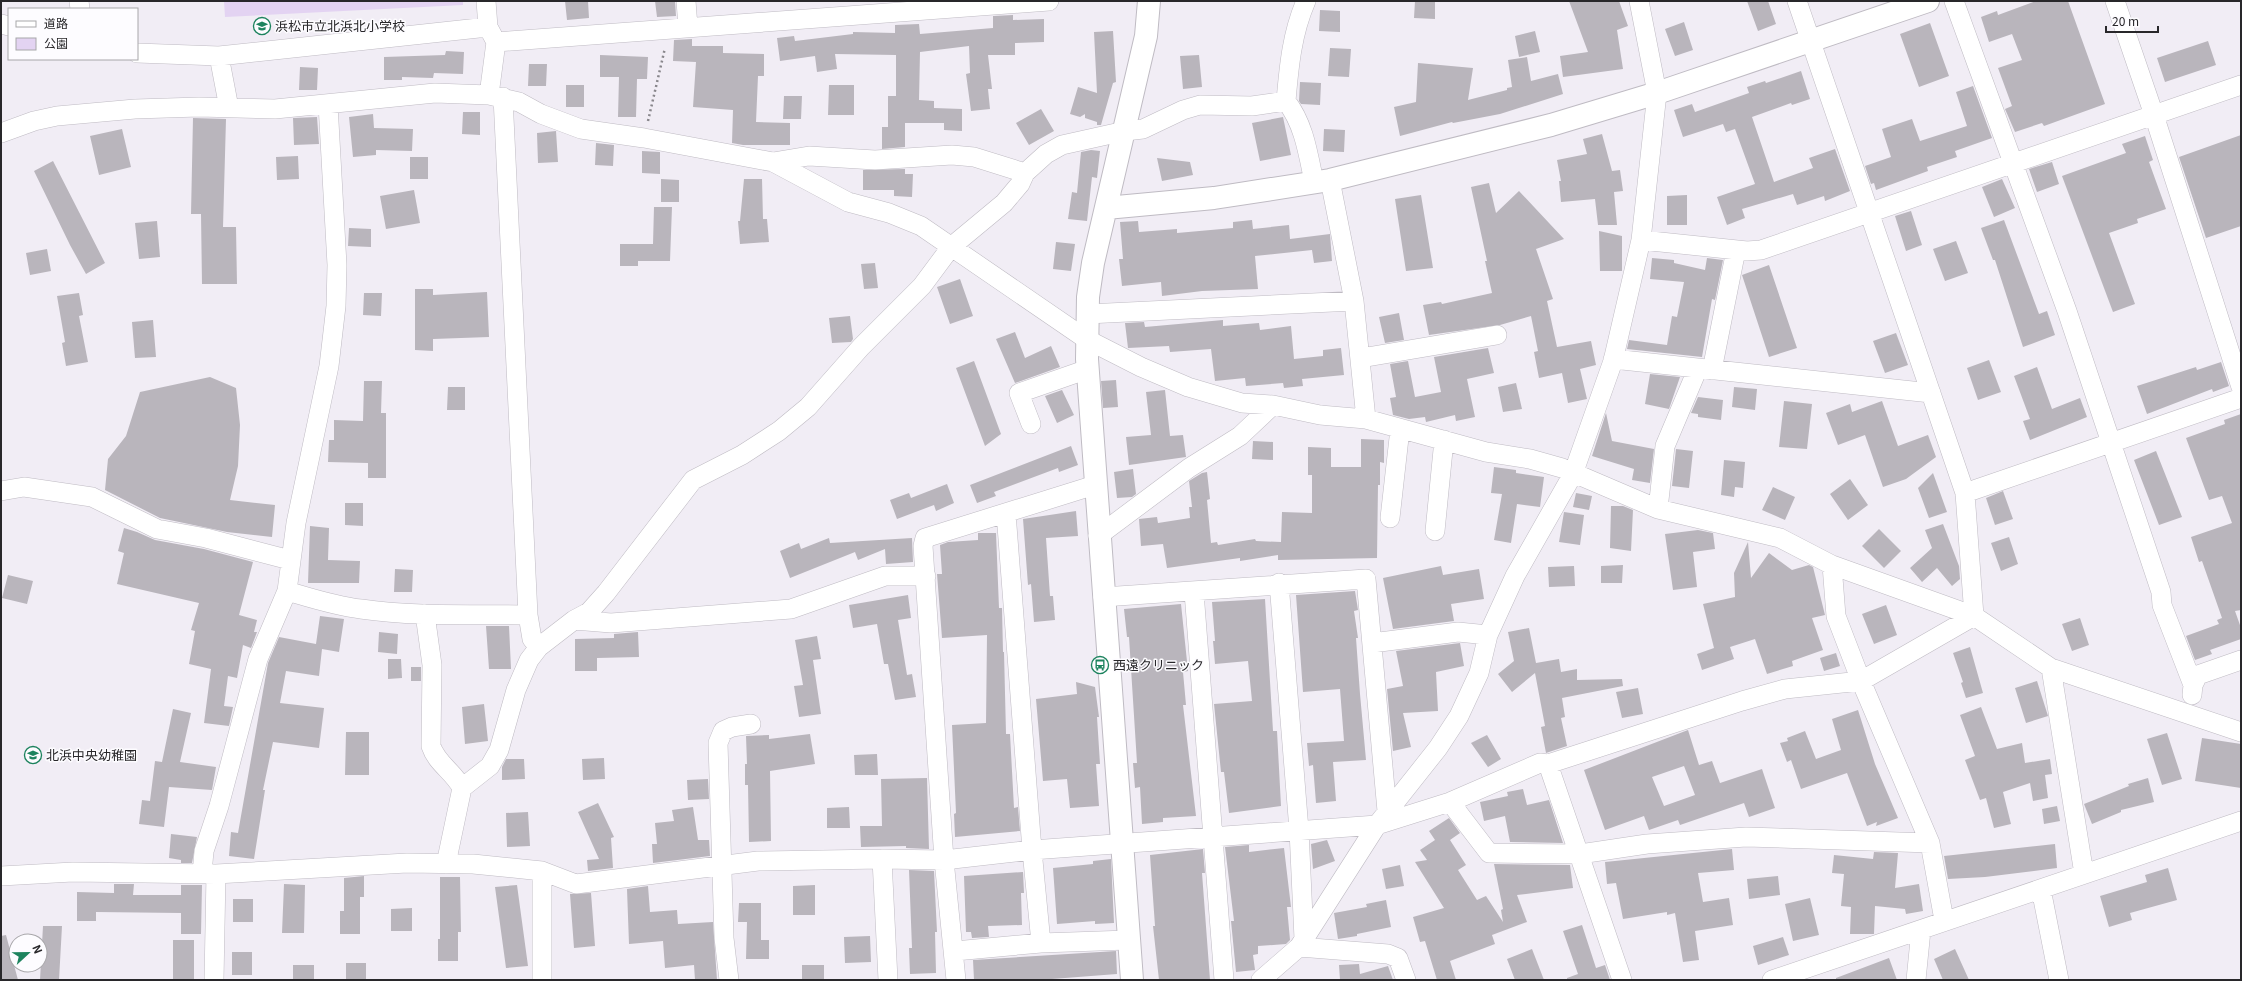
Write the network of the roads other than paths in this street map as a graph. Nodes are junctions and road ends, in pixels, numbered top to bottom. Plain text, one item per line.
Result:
1 (486, 1) edge
2 (686, 1) edge
3 (1049, 1) edge
4 (1149, 1) edge
5 (1306, 1) edge
6 (1639, 1) edge
7 (1796, 1) edge
8 (1928, 1) edge
9 (1954, 1) edge
10 (2115, 1) edge
11 (679, 28) junction
12 (492, 34) junction
13 (1810, 41) junction
14 (138, 53) edge
15 (219, 56) junction
16 (2241, 84) edge
17 (1657, 93) junction
18 (496, 96) junction
19 (1286, 101) junction
20 (328, 104) junction
21 (229, 108) junction
22 (2154, 116) junction
23 (1125, 131) junction
24 (1, 133) edge
25 (773, 162) junction
26 (2012, 164) junction
27 (1025, 173) junction
28 (1322, 181) junction
29 (1106, 208) junction
30 (1868, 215) junction
31 (1641, 240) junction
32 (951, 247) junction
33 (1736, 250) junction
34 (1354, 301) junction
35 (1087, 314) junction
36 (1497, 335) dead end
37 (1086, 339) junction
38 (1361, 358) junction
39 (1613, 359) junction
40 (1088, 369) junction
41 (1705, 369) junction
42 (2241, 387) edge
43 (1930, 393) junction
44 (2241, 398) edge
45 (1273, 405) junction
46 (1366, 420) junction
47 (1031, 424) dead end
48 (1400, 429) junction
49 (1444, 440) junction
50 (2111, 443) junction
51 (1573, 474) junction
52 (1095, 485) junction
53 (1, 491) edge
54 (1965, 493) junction
55 (1658, 509) junction
56 (1006, 513) junction
57 (1390, 518) dead end
58 (1435, 531) dead end
59 (1098, 536) junction
60 (290, 560) junction
61 (1832, 565) junction
62 (926, 576) junction
63 (1279, 584) junction
64 (287, 591) junction
65 (1194, 592) junction
66 (1103, 598) junction
67 (425, 614) junction
68 (528, 615) junction
69 (1974, 616) junction
70 (574, 620) junction
71 (1488, 635) junction
72 (1372, 643) junction
73 (538, 647) junction
74 (2241, 660) edge
75 (2052, 668) junction
76 (1861, 682) junction
77 (2193, 685) junction
78 (2189, 714) junction
79 (751, 724) dead end
80 (2241, 732) edge
81 (1548, 764) junction
82 (462, 788) junction
83 (1450, 802) junction
84 (1382, 818) junction
85 (2241, 821) edge
86 (1299, 830) junction
87 (1212, 838) junction
88 (1121, 843) junction
89 (1930, 844) junction
90 (1032, 850) junction
91 (1580, 854) junction
92 (882, 859) junction
93 (944, 860) junction
94 (446, 864) junction
95 (722, 866) junction
96 (542, 871) junction
97 (209, 874) junction
98 (2084, 874) junction
99 (1, 876) edge
100 (2041, 889) junction
101 (1944, 920) junction
102 (1920, 930) junction
103 (1128, 940) junction
104 (1041, 943) junction
105 (1302, 943) junction
106 (955, 951) junction
107 (214, 980) edge
108 (542, 980) edge
109 (730, 980) edge
110 (888, 980) edge
111 (956, 980) edge
112 (1132, 980) edge
113 (1224, 980) edge
114 (1260, 980) edge
115 (1406, 980) edge
116 (1622, 980) edge
117 (1772, 980) edge
118 (1916, 980) edge
119 (2059, 980) edge

1 - 12 street
2 - 11 street
3 - 11 street
4 - 23 street
5 - 19 street
6 - 17 street
7 - 13 street
8 - 13 street
9 - 26 street
10 - 22 street
11 - 12 street
12 - 15 street
12 - 18 street
13 - 17 street
13 - 30 street
14 - 15 street
15 - 21 street
16 - 22 street
17 - 28 street
17 - 31 street
18 - 20 street
18 - 25 street
18 - 68 street
19 - 23 street
19 - 28 street
20 - 21 street
20 - 60 street
21 - 24 street
22 - 26 street
22 - 42 street
23 - 27 street
23 - 29 street
25 - 27 street
25 - 32 street
26 - 30 street
26 - 50 street
27 - 32 street
28 - 29 street
28 - 34 street
29 - 35 street
30 - 33 street
30 - 43 street
31 - 33 street
31 - 39 street
32 - 37 street
32 - 70 street
33 - 41 street
34 - 35 street
34 - 38 street
35 - 37 street
36 - 38 street
37 - 40 street
37 - 45 street
38 - 46 street
39 - 41 street
39 - 51 street
40 - 47 street
40 - 52 street
41 - 43 street
41 - 55 street
43 - 54 street
44 - 50 street
45 - 46 street
45 - 59 street
46 - 48 street
48 - 49 street
48 - 57 street
49 - 51 street
49 - 58 street
50 - 54 street
50 - 77 street
51 - 55 street
51 - 71 street
52 - 56 street
52 - 59 street
53 - 60 street
54 - 69 street
55 - 61 street
56 - 62 street
56 - 90 street
59 - 66 street
60 - 64 street
61 - 69 street
61 - 76 street
62 - 70 street
62 - 93 street
63 - 65 street
63 - 72 street
63 - 86 street
64 - 67 street
64 - 97 street
65 - 66 street
65 - 87 street
66 - 88 street
67 - 68 street
67 - 82 street
68 - 73 street
69 - 75 street
69 - 76 street
70 - 73 street
71 - 72 street
71 - 84 street
72 - 84 street
73 - 82 street
74 - 77 street
75 - 78 street
75 - 98 street
76 - 81 street
76 - 89 street
77 - 78 street
78 - 80 street
79 - 95 street
81 - 83 street
81 - 91 street
82 - 94 street
83 - 84 street
83 - 91 street
84 - 86 street
84 - 105 street
85 - 98 street
86 - 87 street
86 - 105 street
87 - 88 street
87 - 113 street
88 - 90 street
88 - 103 street
89 - 91 street
89 - 101 street
90 - 93 street
90 - 104 street
91 - 116 street
92 - 93 street
92 - 95 street
92 - 110 street
93 - 106 street
94 - 96 street
94 - 97 street
95 - 96 street
95 - 109 street
96 - 108 street
97 - 99 street
97 - 107 street
98 - 100 street
100 - 101 street
100 - 119 street
101 - 102 street
102 - 117 street
102 - 118 street
103 - 104 street
103 - 112 street
104 - 106 street
105 - 114 street
105 - 115 street
106 - 111 street

